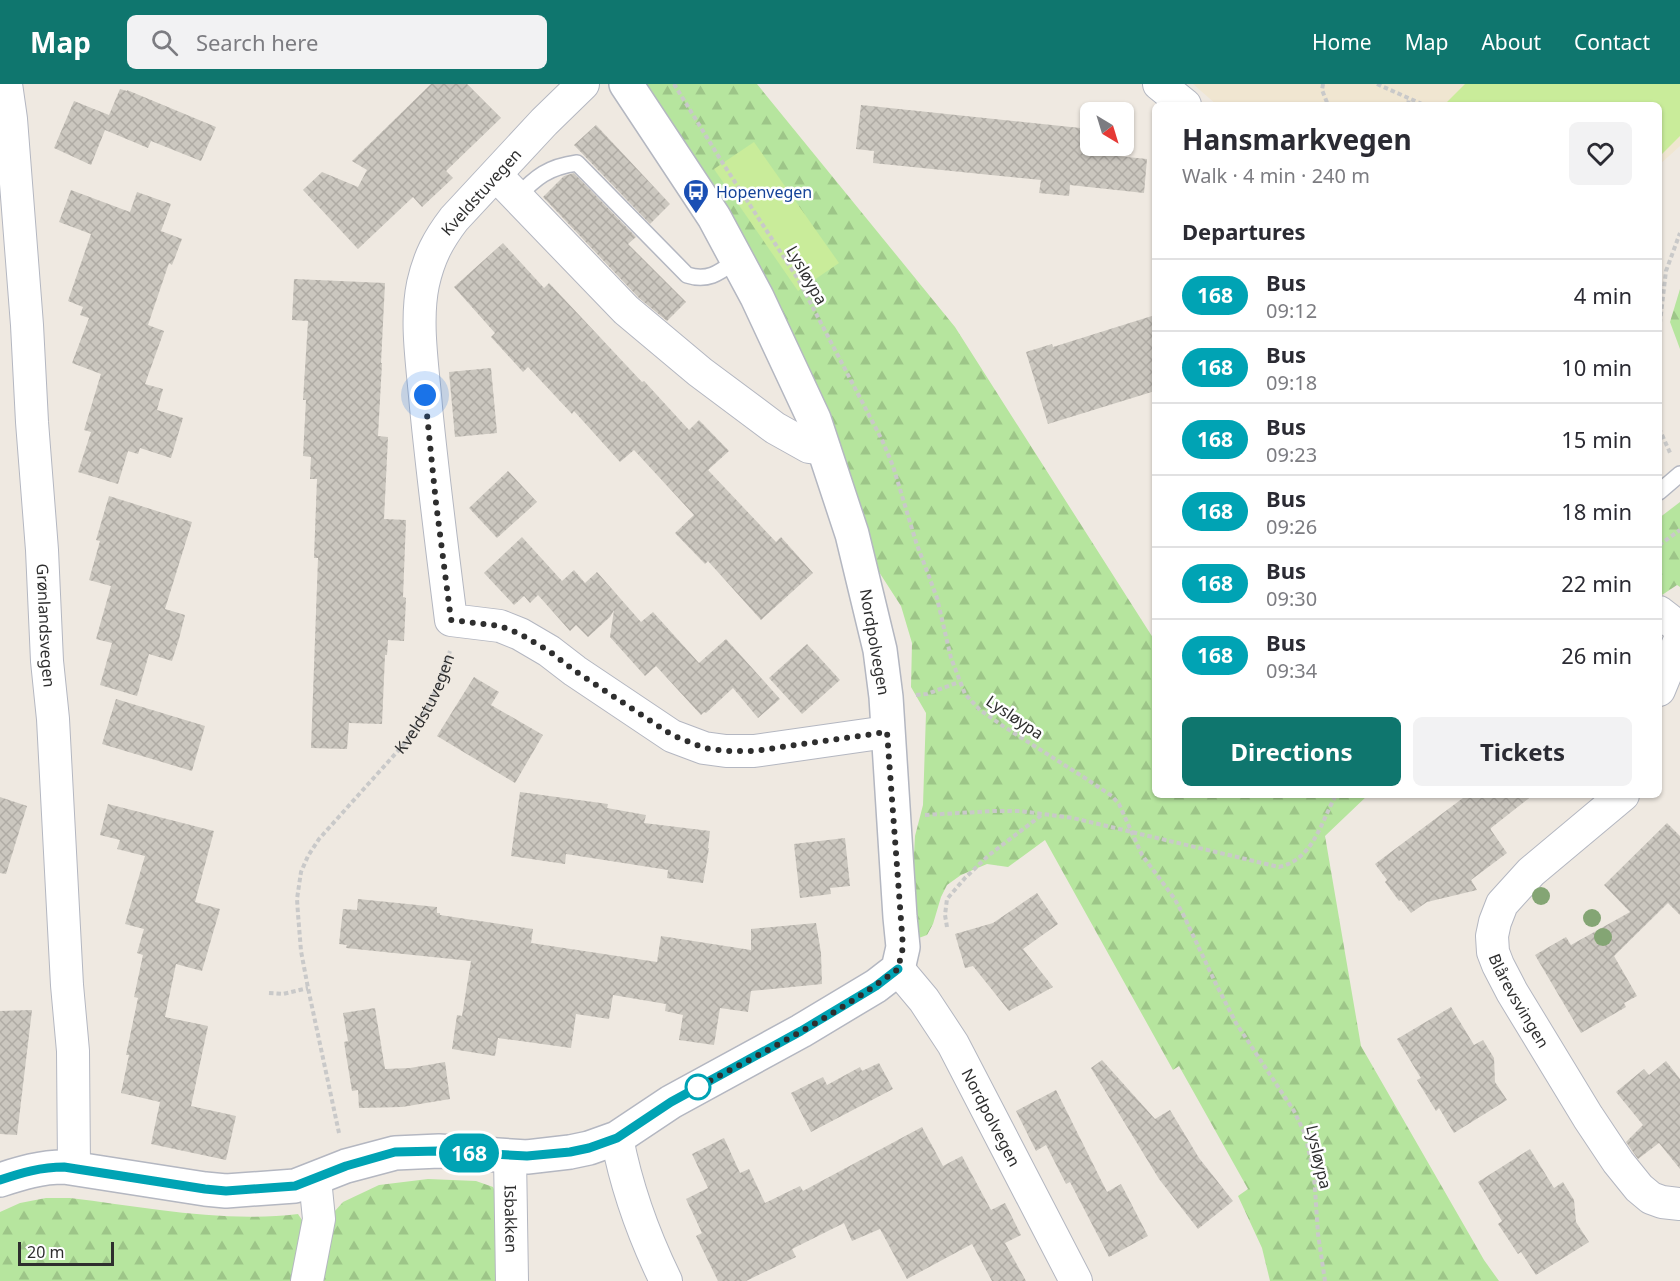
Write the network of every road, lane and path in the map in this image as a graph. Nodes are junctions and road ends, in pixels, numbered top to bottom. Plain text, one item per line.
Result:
1 (6, 84) edge
2 (583, 84) edge
3 (626, 84) edge
4 (674, 84) edge
5 (1160, 84) edge
6 (1323, 84) edge
7 (1377, 84) edge
8 (1409, 98) junction
9 (1181, 102) edge
10 (1327, 102) edge
11 (1408, 102) edge
12 (1418, 102) edge
13 (506, 186) junction
14 (1680, 233) edge
15 (738, 259) junction
16 (1662, 299) edge
17 (824, 449) junction
18 (1680, 474) edge
19 (1662, 489) edge
20 (1680, 530) edge
21 (1662, 543) edge
22 (1662, 614) edge
23 (451, 620) junction
24 (1680, 628) edge
25 (1680, 639) edge
26 (959, 682) junction
27 (1662, 683) edge
28 (886, 697) junction
29 (887, 732) junction
30 (1335, 798) edge
31 (1619, 798) edge
32 (1043, 813) junction
33 (894, 819) junction
34 (1134, 834) junction
35 (947, 927) dead end
36 (898, 969) junction
37 (308, 988) junction
38 (270, 993) dead end
39 (617, 1138) junction
40 (510, 1156) junction
41 (346, 1166) junction
42 (74, 1167) junction
43 (315, 1179) junction
44 (0, 1180) edge
45 (1680, 1204) edge
46 (307, 1281) edge
47 (512, 1281) edge
48 (666, 1281) edge
49 (1076, 1281) edge
50 (1325, 1281) edge

1 - 42 street, Grønlandsvegen
2 - 13 street, Kveldstuvegen
3 - 15 street, Nordpolvegen
4 - 26 path, Lysløypa
5 - 9 street
6 - 10 path
7 - 8 path
8 - 11 path
8 - 12 path
13 - 15 lane
13 - 17 street
13 - 23 street, Kveldstuvegen
14 - 16 path
15 - 17 street, Nordpolvegen
17 - 28 street, Nordpolvegen
18 - 19 lane
20 - 21 path
22 - 24 street
23 - 29 street
23 - 37 path, Kveldstuvegen
25 - 27 street
26 - 28 path
26 - 34 path, Lysløypa
28 - 29 street, Nordpolvegen
29 - 33 street, Nordpolvegen
30 - 34 path
31 - 45 street, Blårevsvingen
32 - 33 path
32 - 34 path
32 - 35 path
33 - 36 street, Nordpolvegen
34 - 50 path, Lysløypa
36 - 39 street
36 - 49 street, Nordpolvegen
37 - 38 path
37 - 41 path, Kveldstuvegen
39 - 40 street
39 - 48 street
40 - 41 street
40 - 47 street, Isbakken
41 - 43 street
42 - 43 street
42 - 44 street
43 - 46 street

